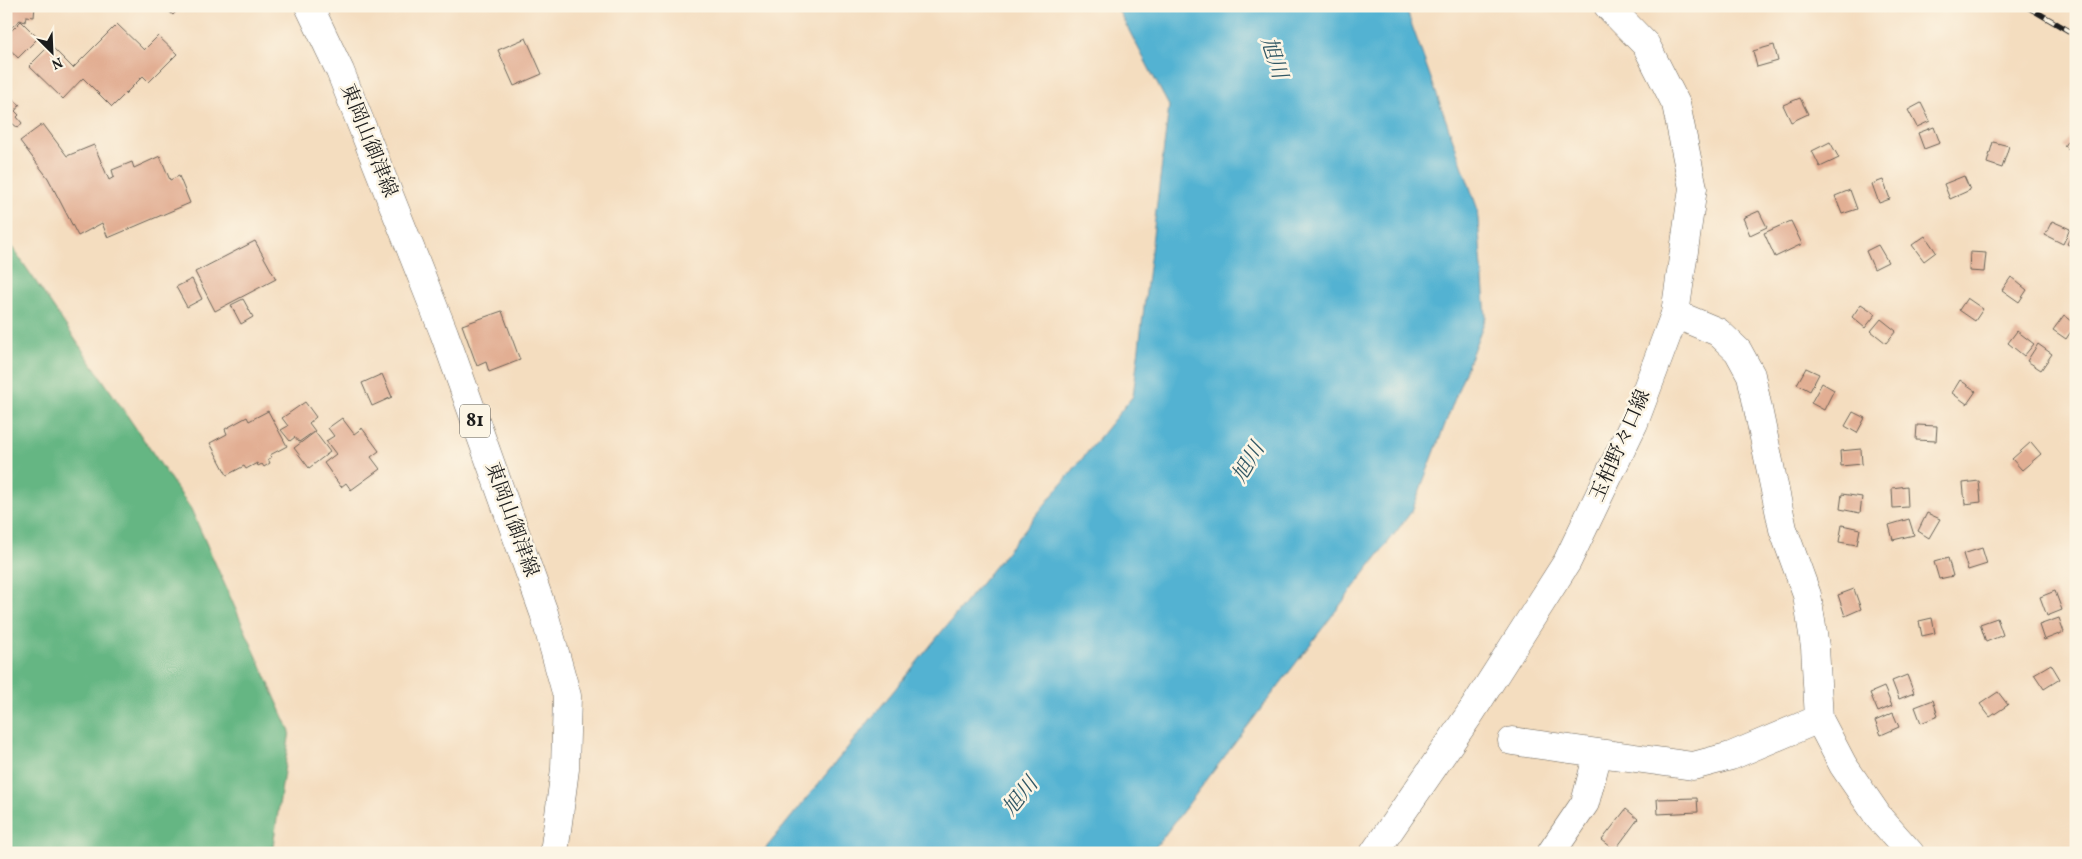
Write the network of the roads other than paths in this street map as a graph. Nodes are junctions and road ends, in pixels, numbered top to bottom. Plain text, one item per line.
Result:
1 (309, 6) edge
2 (1608, 6) edge
3 (1675, 314) junction
4 (1819, 720) junction
5 (1512, 741) dead end
6 (1598, 753) junction
7 (554, 853) edge
8 (1374, 853) edge
9 (1551, 853) edge
10 (1910, 853) edge

1 - 7 main road, 東岡山御津線 / 81
2 - 3 main road, 玉柏野々口線
3 - 4 main road
3 - 8 main road, 玉柏野々口線
4 - 6 main road
4 - 10 main road
5 - 6 main road
6 - 9 main road

